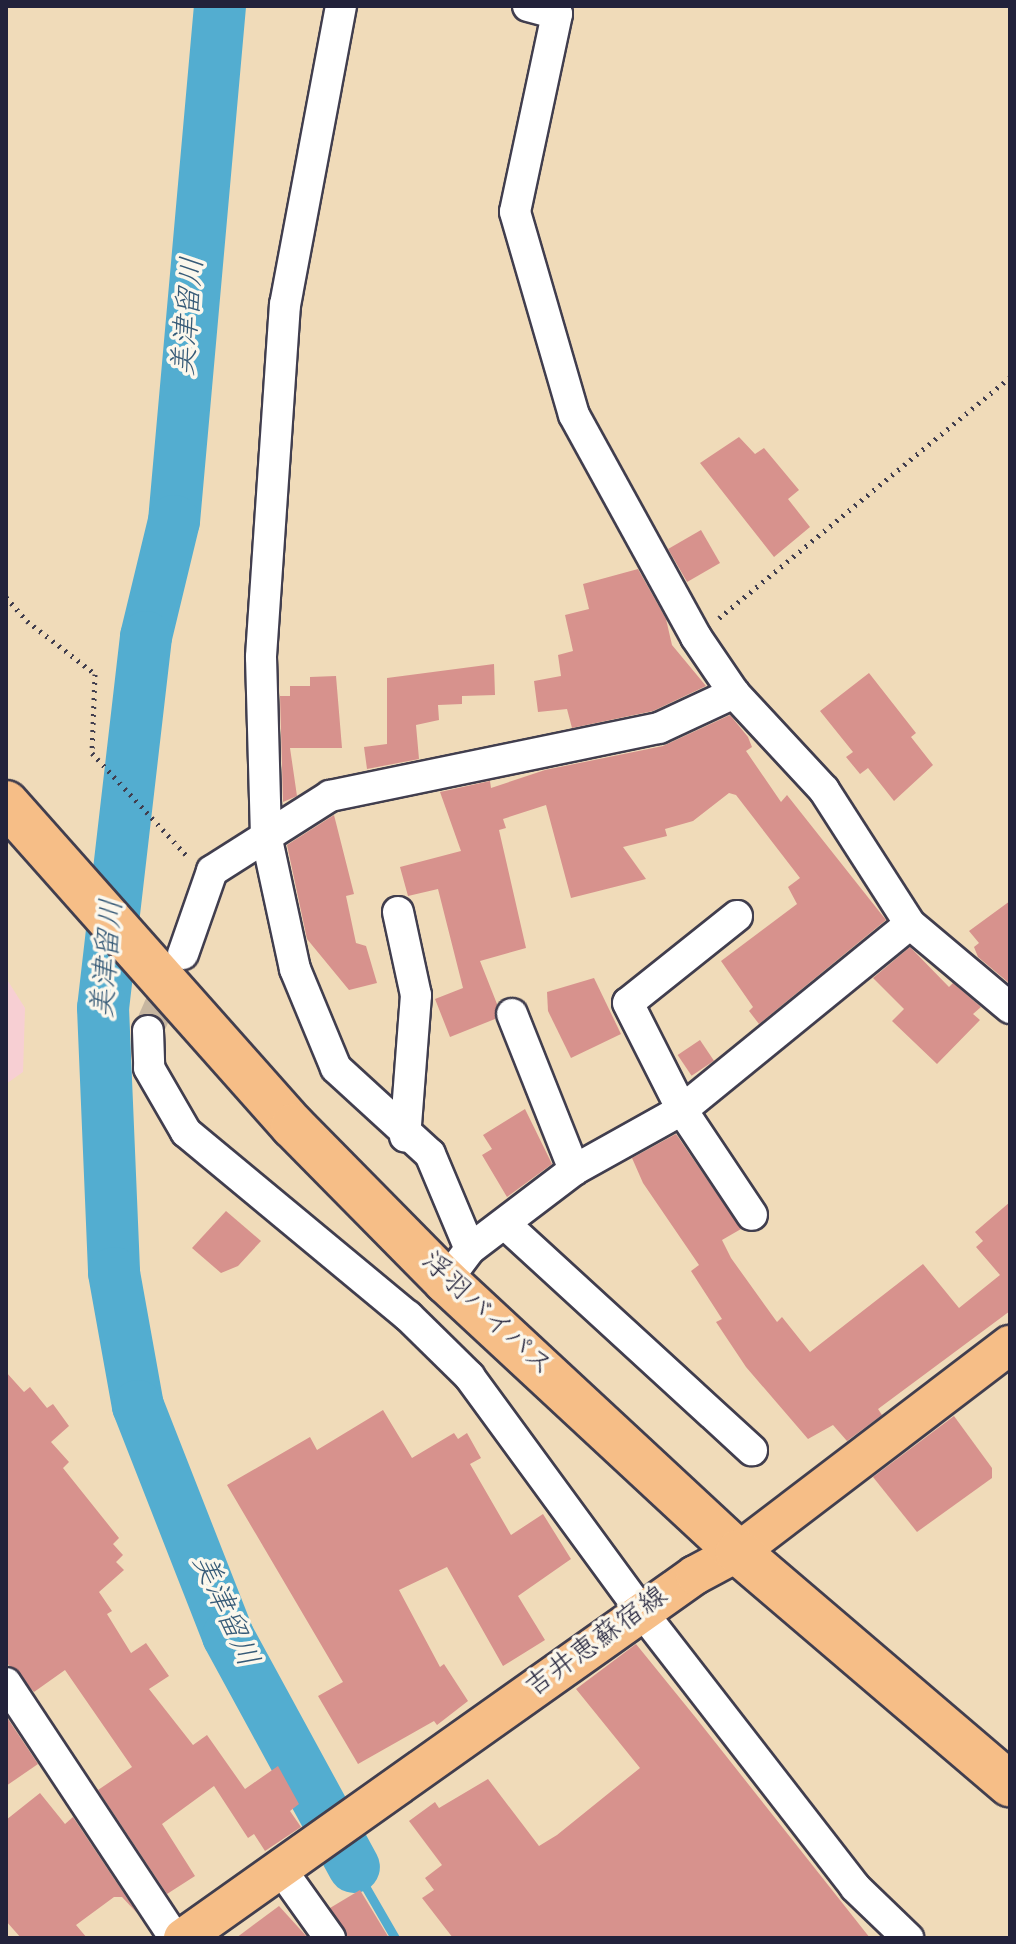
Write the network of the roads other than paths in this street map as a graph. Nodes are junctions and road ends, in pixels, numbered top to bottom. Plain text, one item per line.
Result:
1 (341, 6) edge
2 (528, 6) edge
3 (734, 693) junction
4 (6, 803) edge
5 (266, 835) junction
6 (398, 912) dead end
7 (737, 916) dead end
8 (910, 924) junction
9 (170, 961) junction
10 (1008, 1003) edge
11 (512, 1014) dead end
12 (148, 1031) tunnel mouth
13 (682, 1110) junction
14 (405, 1137) junction
15 (574, 1170) junction
16 (752, 1215) dead end
17 (505, 1224) junction
18 (458, 1265) junction
19 (1010, 1345) edge
20 (752, 1450) dead end
21 (738, 1552) junction
22 (642, 1612) junction
23 (6, 1683) edge
24 (1010, 1784) edge
25 (280, 1868) junction
26 (175, 1938) edge
27 (183, 1938) edge
28 (330, 1938) edge
29 (908, 1938) edge

1 - 5 street
2 - 3 street
3 - 5 street
3 - 8 street
4 - 9 highway, 浮羽バイパス
5 - 9 street
5 - 14 street
6 - 14 street
7 - 13 street
8 - 10 street
8 - 13 street
9 - 18 highway, 浮羽バイパス
11 - 15 street
12 - 22 street
13 - 15 street
13 - 16 street
14 - 18 street
15 - 17 street
17 - 18 street
17 - 20 street
18 - 21 highway, 浮羽バイパス
19 - 21 main road, 吉井恵蘇宿線
21 - 22 main road, 吉井恵蘇宿線
21 - 24 highway, 浮羽バイパス
22 - 25 main road, 吉井恵蘇宿線
22 - 29 street
23 - 26 street
25 - 27 main road, 吉井恵蘇宿線
25 - 28 street

